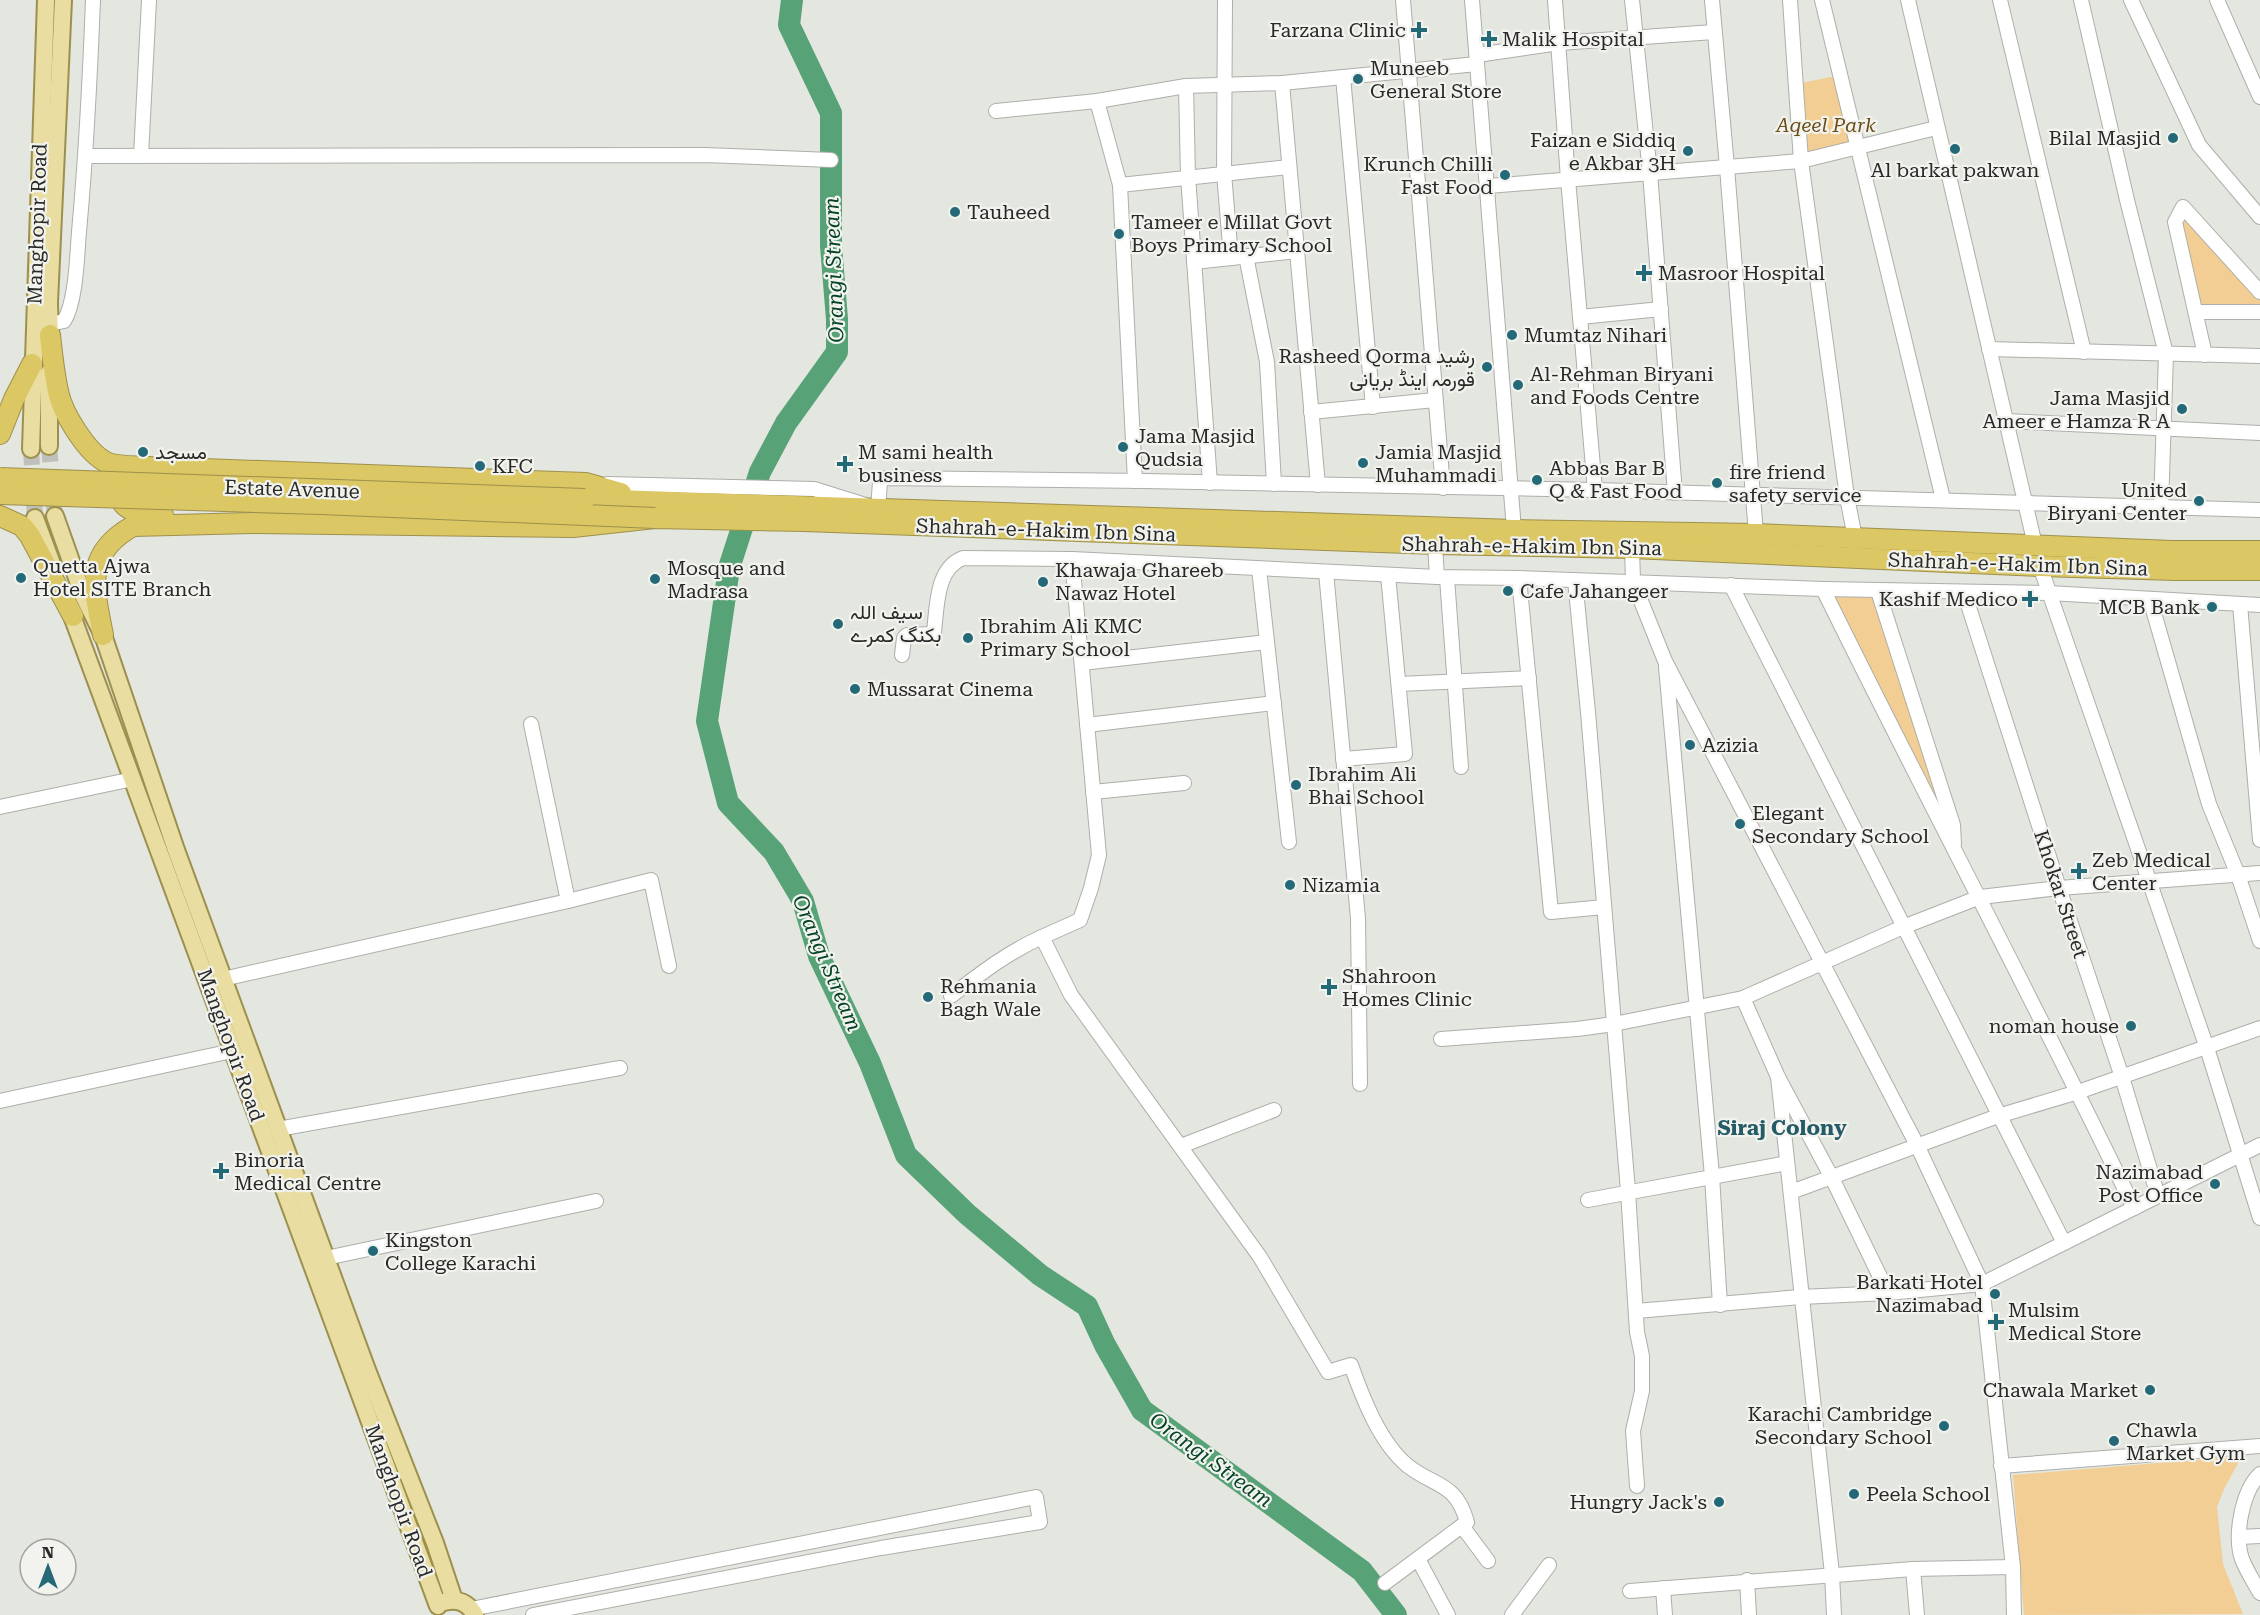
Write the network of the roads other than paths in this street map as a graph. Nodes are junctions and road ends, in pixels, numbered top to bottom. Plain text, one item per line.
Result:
1 (46, 0) edge
2 (63, 0) edge
3 (93, 0) edge
4 (149, 0) edge
5 (1225, 0) edge
6 (1403, 0) edge
7 (1472, 0) edge
8 (1555, 0) edge
9 (1632, 0) edge
10 (1712, 0) edge
11 (1790, 0) edge
12 (1822, 0) edge
13 (1908, 0) edge
14 (2000, 0) edge
15 (2081, 0) edge
16 (2131, 0) edge
17 (2217, 0) edge
18 (1714, 32) junction
19 (1635, 36) junction
20 (1559, 43) junction
21 (1477, 59) junction
22 (1408, 70) junction
23 (1343, 77) junction
24 (1282, 83) junction
25 (1224, 84) junction
26 (1186, 86) junction
27 (2260, 97) edge
28 (1097, 101) junction
29 (996, 111) dead end
30 (1936, 128) junction
31 (1859, 146) junction
32 (86, 156) junction
33 (141, 156) junction
34 (831, 160) dead end
35 (1801, 161) junction
36 (1289, 167) junction
37 (1727, 167) junction
38 (1224, 173) junction
39 (1650, 173) junction
40 (1188, 176) junction
41 (1568, 179) junction
42 (1120, 185) junction
43 (1488, 186) junction
44 (2260, 217) edge
45 (1297, 251) junction
46 (1246, 256) junction
47 (1231, 258) junction
48 (1194, 262) junction
49 (2260, 292) edge
50 (1661, 309) junction
51 (2196, 312) junction
52 (2260, 312) edge
53 (1580, 317) junction
54 (50, 329) junction
55 (1989, 349) junction
56 (2085, 352) junction
57 (2166, 354) junction
58 (2205, 355) junction
59 (2260, 356) edge
60 (32, 364) junction
61 (1435, 400) junction
62 (1373, 406) junction
63 (1311, 412) junction
64 (2005, 421) junction
65 (2163, 429) junction
66 (2260, 433) edge
67 (0, 434) edge
68 (49, 446) tunnel mouth
69 (30, 448) tunnel mouth
70 (150, 467) junction
71 (0, 478) edge
72 (1134, 481) junction
73 (1210, 483) junction
74 (1274, 484) junction
75 (1318, 485) junction
76 (1443, 488) junction
77 (1511, 489) junction
78 (1595, 490) junction
79 (586, 491) junction
80 (1675, 493) junction
81 (0, 494) edge
82 (1754, 496) junction
83 (1847, 498) junction
84 (1943, 499) junction
85 (2024, 505) junction
86 (2161, 507) junction
87 (878, 509) junction
88 (655, 510) junction
89 (2260, 510) edge
90 (805, 514) junction
91 (0, 516) edge
92 (55, 516) tunnel mouth
93 (35, 518) tunnel mouth
94 (252, 523) junction
95 (1514, 530) junction
96 (1756, 534) junction
97 (1855, 538) junction
98 (2260, 543) edge
99 (1435, 544) junction
100 (2035, 545) junction
101 (1632, 548) junction
102 (2260, 551) edge
103 (1072, 559) junction
104 (2174, 561) junction
105 (2040, 566) junction
106 (1259, 568) junction
107 (2260, 570) edge
108 (1326, 572) junction
109 (1388, 575) junction
110 (1442, 578) junction
111 (1520, 578) junction
112 (1575, 580) junction
113 (1633, 581) junction
114 (2260, 583) edge
115 (1731, 585) junction
116 (1823, 590) junction
117 (1878, 591) junction
118 (1964, 592) junction
119 (2049, 593) junction
120 (2150, 599) junction
121 (2240, 604) junction
122 (2260, 605) edge
123 (73, 616) junction
124 (103, 635) junction
125 (1267, 642) junction
126 (902, 656) dead end
127 (1665, 661) junction
128 (1082, 663) junction
129 (1529, 678) junction
130 (1455, 682) junction
131 (1399, 684) junction
132 (1274, 703) junction
133 (531, 724) dead end
134 (1087, 725) junction
135 (1343, 759) junction
136 (1461, 767) dead end
137 (133, 779) junction
138 (1184, 783) dead end
139 (1093, 792) junction
140 (0, 807) edge
141 (2260, 840) edge
142 (1289, 843) dead end
143 (1954, 848) junction
144 (2260, 873) edge
145 (2238, 875) junction
146 (2149, 880) junction
147 (2059, 888) junction
148 (1980, 897) junction
149 (568, 901) junction
150 (1604, 907) junction
151 (1904, 927) junction
152 (1042, 938) junction
153 (2260, 941) edge
154 (1821, 962) junction
155 (669, 966) dead end
156 (224, 979) junction
157 (951, 996) dead end
158 (1743, 998) junction
159 (1696, 1007) junction
160 (1614, 1024) junction
161 (2260, 1028) edge
162 (1441, 1039) dead end
163 (2206, 1048) junction
164 (232, 1051) junction
165 (620, 1068) dead end
166 (1778, 1077) junction
167 (2122, 1077) junction
168 (1360, 1084) dead end
169 (2078, 1092) junction
170 (0, 1101) edge
171 (1274, 1110) dead end
172 (1998, 1116) junction
173 (278, 1128) junction
174 (2260, 1144) edge
175 (1917, 1145) junction
176 (1181, 1146) junction
177 (2240, 1156) junction
178 (1786, 1163) junction
179 (1712, 1176) junction
180 (1832, 1178) junction
181 (1628, 1191) junction
182 (1791, 1192) junction
183 (2158, 1196) junction
184 (1588, 1200) dead end
185 (596, 1201) dead end
186 (2134, 1208) junction
187 (2260, 1218) edge
188 (2064, 1243) junction
189 (326, 1258) junction
190 (1982, 1284) junction
191 (1888, 1293) junction
192 (1800, 1297) junction
193 (1720, 1305) junction
194 (1636, 1311) junction
195 (2260, 1446) edge
196 (2001, 1466) junction
197 (2260, 1474) edge
198 (1636, 1486) dead end
199 (1462, 1526) junction
200 (877, 1529) junction
201 (2260, 1536) edge
202 (2240, 1537) junction
203 (881, 1548) junction
204 (1418, 1559) junction
205 (1488, 1561) dead end
206 (1549, 1565) dead end
207 (2013, 1568) junction
208 (1913, 1569) junction
209 (1832, 1574) junction
210 (1747, 1580) junction
211 (1385, 1583) dead end
212 (1663, 1588) junction
213 (1630, 1591) dead end
214 (2260, 1593) edge
215 (454, 1600) junction
216 (435, 1610) edge
217 (473, 1612) edge
218 (532, 1615) edge
219 (1448, 1615) edge
220 (1512, 1615) edge
221 (1665, 1615) edge
222 (1749, 1615) edge
223 (1834, 1615) edge
224 (1917, 1615) edge
225 (2014, 1615) edge

1 - 60 main road, Manghopir Road
2 - 54 main road, Manghopir Road
3 - 32 street
4 - 33 street
5 - 25 street
6 - 22 street
7 - 21 street
8 - 20 street
9 - 19 street
10 - 18 street
11 - 35 street
12 - 31 street
13 - 30 street
14 - 56 street
15 - 57 street
16 - 44 street
17 - 27 street
18 - 19 street
18 - 37 street
19 - 20 street
19 - 39 street
20 - 21 street
20 - 41 street
21 - 22 street
21 - 43 street
22 - 23 street
22 - 61 street
23 - 24 street
23 - 62 street
24 - 25 street
24 - 36 street
25 - 26 street
25 - 38 street
26 - 28 street
26 - 40 street
28 - 29 street
28 - 42 street
30 - 31 street
30 - 55 street
31 - 35 street
31 - 84 street
32 - 33 street
32 - 54 street
33 - 34 street
35 - 37 street
35 - 83 street
36 - 38 street
36 - 45 street
37 - 39 street
37 - 82 street
38 - 40 street
38 - 47 street
39 - 41 street
39 - 50 street
40 - 42 street
40 - 48 street
41 - 43 street
41 - 53 street
42 - 72 street
43 - 77 street
45 - 46 street
45 - 63 street
46 - 47 street
46 - 74 street
47 - 48 street
48 - 73 street
49 - 51 street
50 - 53 street
50 - 80 street
51 - 52 street
51 - 58 street
53 - 78 street
54 - 68 main road, Manghopir Road
54 - 70 highway
55 - 56 street
55 - 64 street
56 - 57 street
57 - 58 street
57 - 65 street
58 - 59 street
60 - 67 highway
60 - 69 main road, Manghopir Road
61 - 62 street
61 - 76 street
62 - 63 street
63 - 75 street
64 - 65 street
64 - 85 street
65 - 66 street
65 - 86 street
70 - 79 highway
70 - 94 highway
71 - 79 highway, Estate Avenue, bridge
72 - 73 street
72 - 87 street
73 - 74 street
74 - 75 street
75 - 76 street
76 - 77 street
77 - 78 street
77 - 95 street
78 - 80 street
79 - 87 street
79 - 88 highway
80 - 82 street
81 - 88 highway, bridge
82 - 83 street
82 - 96 street
83 - 84 street
83 - 97 street
84 - 85 street
85 - 86 street
85 - 100 street
86 - 89 street
87 - 90 highway, Shahrah-e-Hakim Ibn Sina
87 - 95 highway, Shahrah-e-Hakim Ibn Sina
88 - 90 highway
88 - 94 highway
90 - 99 highway, Shahrah-e-Hakim Ibn Sina
91 - 123 highway
92 - 124 main road
93 - 123 main road, Manghopir Road
94 - 124 highway
95 - 96 highway, Shahrah-e-Hakim Ibn Sina
96 - 97 highway, Shahrah-e-Hakim Ibn Sina
97 - 100 highway, Shahrah-e-Hakim Ibn Sina
98 - 104 highway
99 - 101 highway, Shahrah-e-Hakim Ibn Sina
99 - 110 street
100 - 104 highway, Shahrah-e-Hakim Ibn Sina
101 - 105 highway, Shahrah-e-Hakim Ibn Sina
101 - 113 street
102 - 104 highway, Shahrah-e-Hakim Ibn Sina
103 - 106 street
103 - 126 street
103 - 128 street
104 - 105 highway, Shahrah-e-Hakim Ibn Sina
104 - 107 highway, Shahrah-e-Hakim Ibn Sina
104 - 114 highway
105 - 119 street
106 - 108 street
106 - 125 street
108 - 109 street
108 - 135 street
109 - 110 street
109 - 131 street
110 - 111 street
110 - 130 street
111 - 112 street
111 - 129 street
112 - 113 street
112 - 150 street
113 - 115 street
113 - 127 street
115 - 116 street
115 - 151 street
116 - 117 street
116 - 143 street
117 - 118 street
117 - 143 street
118 - 119 street
118 - 147 street, Khokar Street
119 - 120 street
119 - 146 street
120 - 121 street
120 - 145 street
121 - 122 street
121 - 141 street
123 - 137 main road, Manghopir Road
124 - 156 main road
125 - 128 street
125 - 132 street
127 - 154 street
127 - 159 street
128 - 134 street
129 - 130 street
129 - 150 street
130 - 131 street
130 - 136 street
131 - 135 street
132 - 134 street
132 - 142 street
133 - 149 street
134 - 139 street
135 - 168 street
137 - 140 street
137 - 164 main road, Manghopir Road
138 - 139 street
139 - 152 street
143 - 148 street
144 - 145 street
145 - 146 street
145 - 153 street
146 - 147 street
146 - 163 street
147 - 148 street
147 - 167 street, Khokar Street
148 - 151 street
148 - 169 street
149 - 155 street
149 - 156 street
150 - 160 street
151 - 154 street
151 - 172 street
152 - 157 street
152 - 176 street
154 - 158 street
154 - 175 street
156 - 173 main road
158 - 159 street
158 - 166 street
159 - 160 street
159 - 179 street
160 - 162 street
160 - 181 street
161 - 163 street
163 - 167 street
163 - 177 street
164 - 170 street
164 - 216 main road, Manghopir Road
165 - 173 street
166 - 178 street
166 - 180 street
167 - 169 street
167 - 183 street, Khokar Street
169 - 172 street
169 - 186 street
171 - 176 street
172 - 175 street
172 - 188 street
173 - 189 main road
174 - 177 street
175 - 180 street
175 - 190 street
176 - 199 street
177 - 183 street
177 - 187 street
178 - 179 street
178 - 182 street
179 - 181 street
179 - 193 street
180 - 182 street
180 - 191 street
181 - 184 street
181 - 194 street
182 - 192 street
183 - 186 street
185 - 189 street
186 - 188 street
188 - 190 street
189 - 215 main road
190 - 191 street
190 - 196 street
191 - 192 street
192 - 193 street
192 - 209 street
193 - 194 street
194 - 198 street
195 - 196 street
196 - 207 street
197 - 202 street
199 - 204 street
199 - 205 street
200 - 203 street
200 - 203 street
200 - 217 street
201 - 202 street
202 - 214 street
203 - 218 street
204 - 211 street
204 - 219 street
206 - 220 street
207 - 208 street
207 - 225 street
208 - 209 street
208 - 224 street
209 - 210 street
209 - 223 street
210 - 212 street
210 - 222 street
212 - 213 street
212 - 221 street
215 - 216 main road
215 - 217 main road

